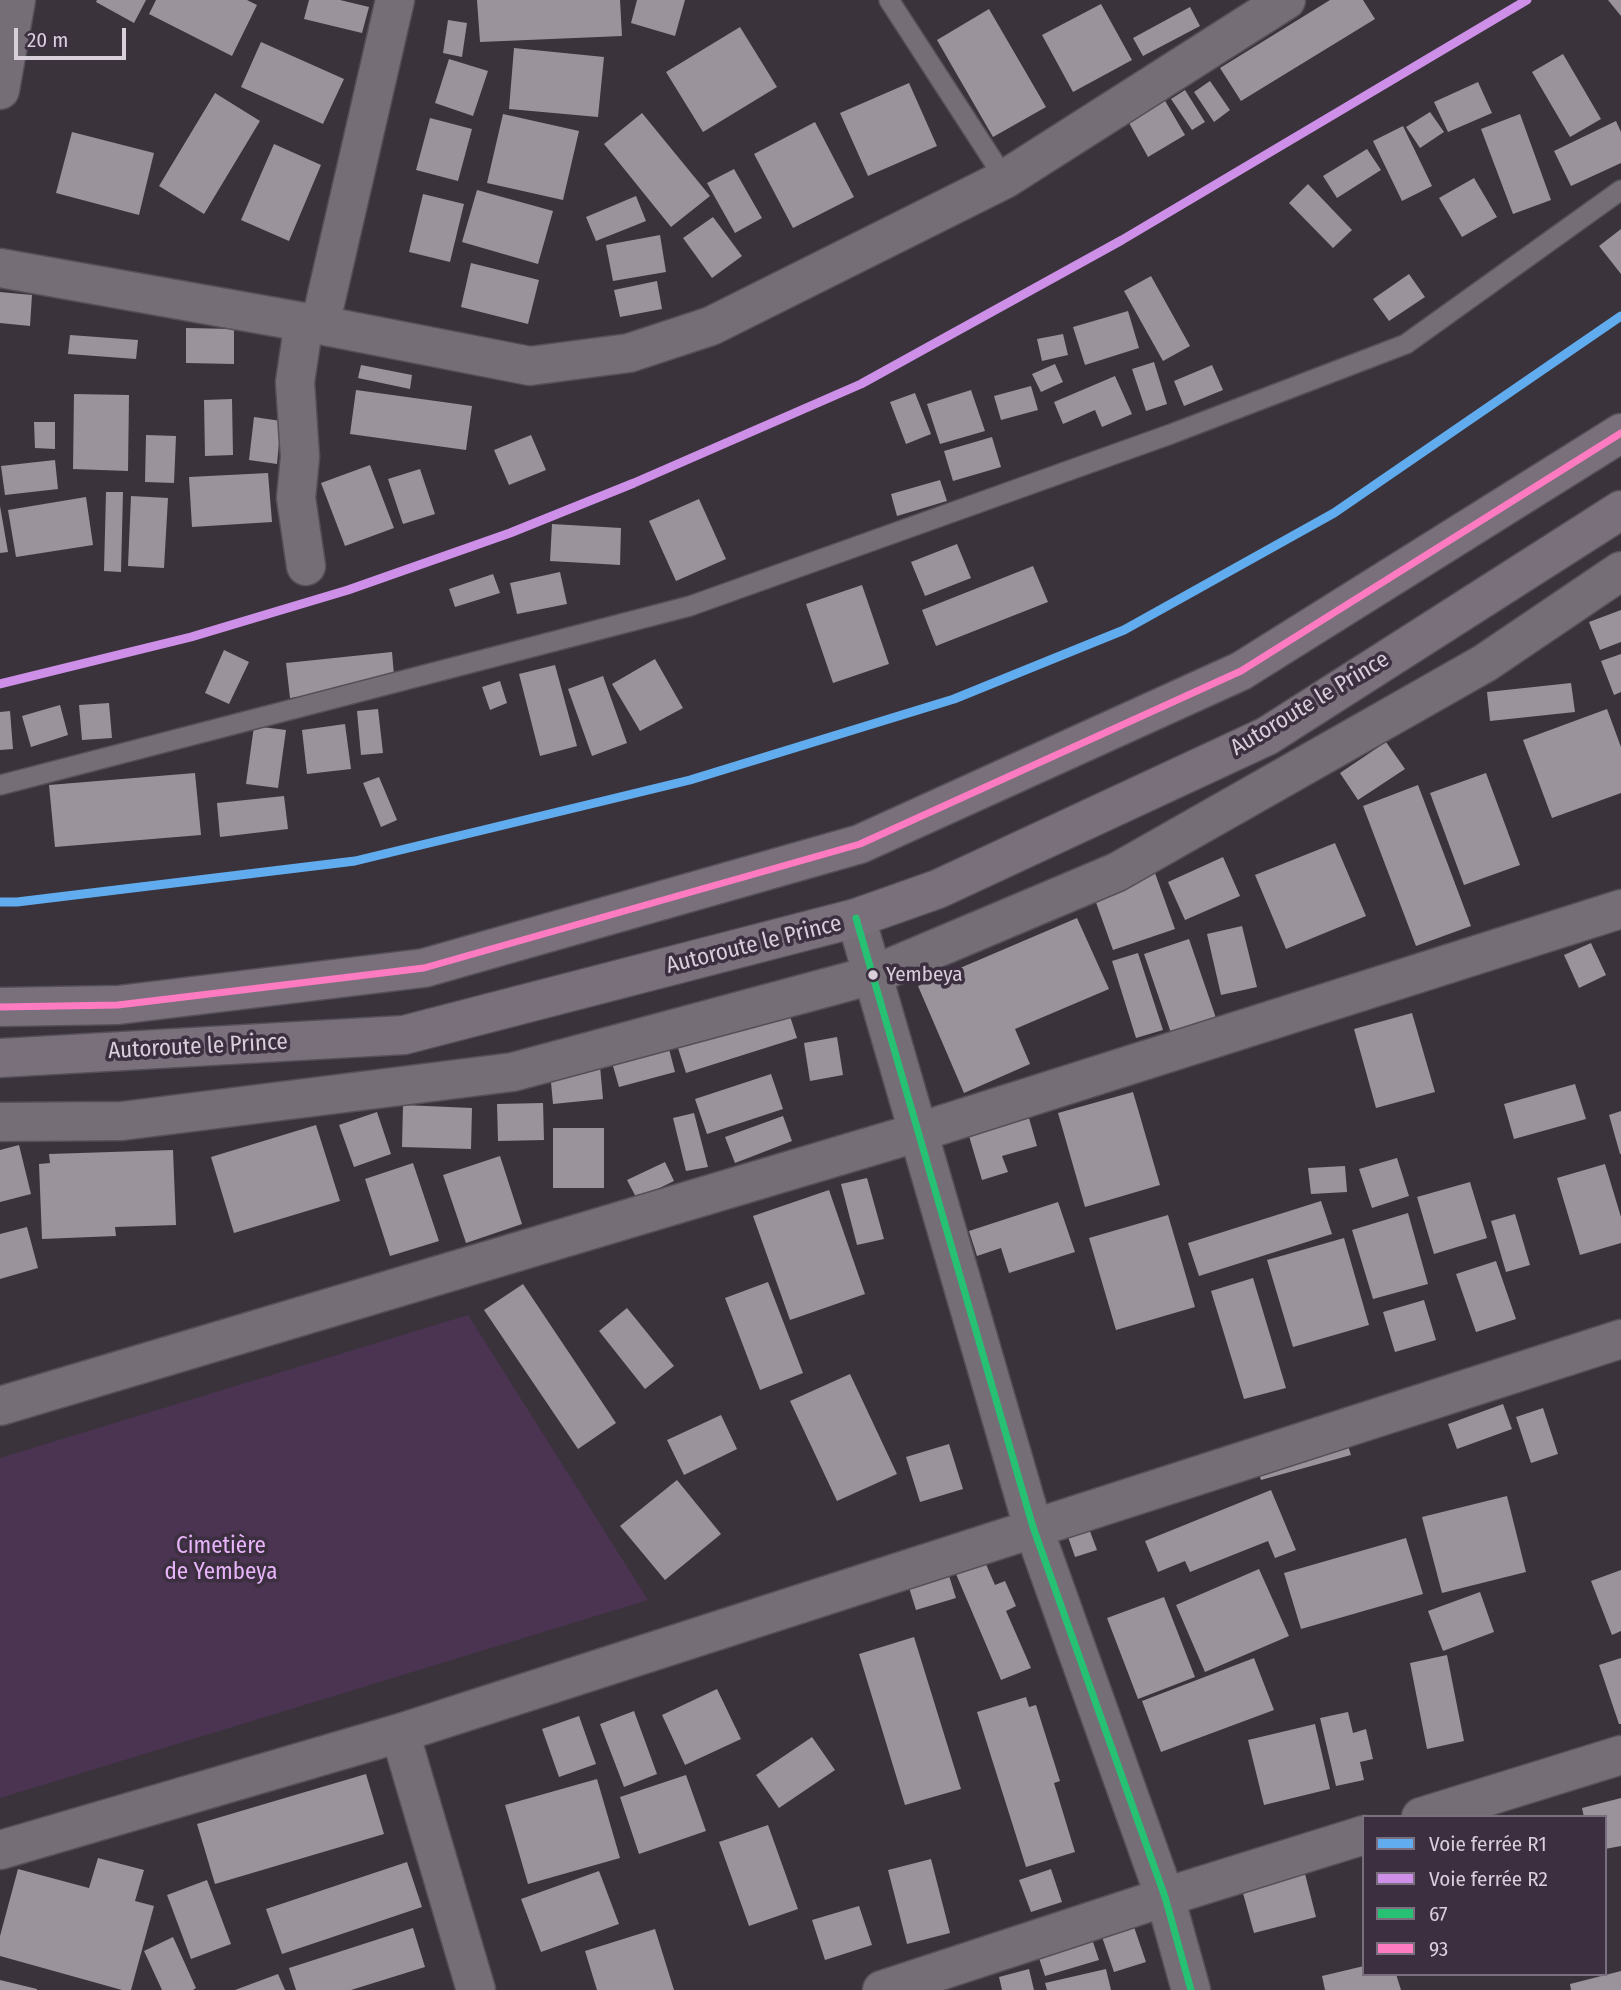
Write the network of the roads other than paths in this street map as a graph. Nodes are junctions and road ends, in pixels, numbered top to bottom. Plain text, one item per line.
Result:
1 (16, 0) edge
2 (395, 0) edge
3 (889, 0) edge
4 (1286, 0) edge
5 (0, 90) edge
6 (1005, 179) junction
7 (1621, 190) edge
8 (0, 268) edge
9 (312, 323) junction
10 (1621, 433) edge
11 (1621, 510) edge
12 (306, 566) dead end
13 (1621, 571) edge
14 (0, 785) edge
15 (1621, 909) edge
16 (856, 918) junction
17 (873, 975) junction
18 (0, 1007) edge
19 (0, 1058) edge
20 (0, 1122) edge
21 (919, 1132) junction
22 (1621, 1339) edge
23 (0, 1406) edge
24 (1033, 1527) junction
25 (400, 1733) junction
26 (1621, 1755) edge
27 (1428, 1815) edge
28 (1362, 1836) edge
29 (0, 1850) edge
30 (1165, 1897) junction
31 (476, 1990) edge
32 (882, 1990) edge
33 (1191, 1990) edge

1 - 5 street
2 - 9 street
3 - 6 lane
4 - 6 street
6 - 9 street
7 - 14 lane
8 - 9 street
9 - 12 street
10 - 18 main road, Autoroute le Prince
11 - 16 main road, Autoroute le Prince
13 - 17 street
15 - 21 street
16 - 17 street
16 - 19 main road, Autoroute le Prince
17 - 20 street
17 - 21 street
21 - 23 street
21 - 24 street
22 - 24 street
24 - 25 street
24 - 30 street
25 - 29 street
25 - 31 street
26 - 27 street
28 - 30 street
30 - 32 street
30 - 33 street

